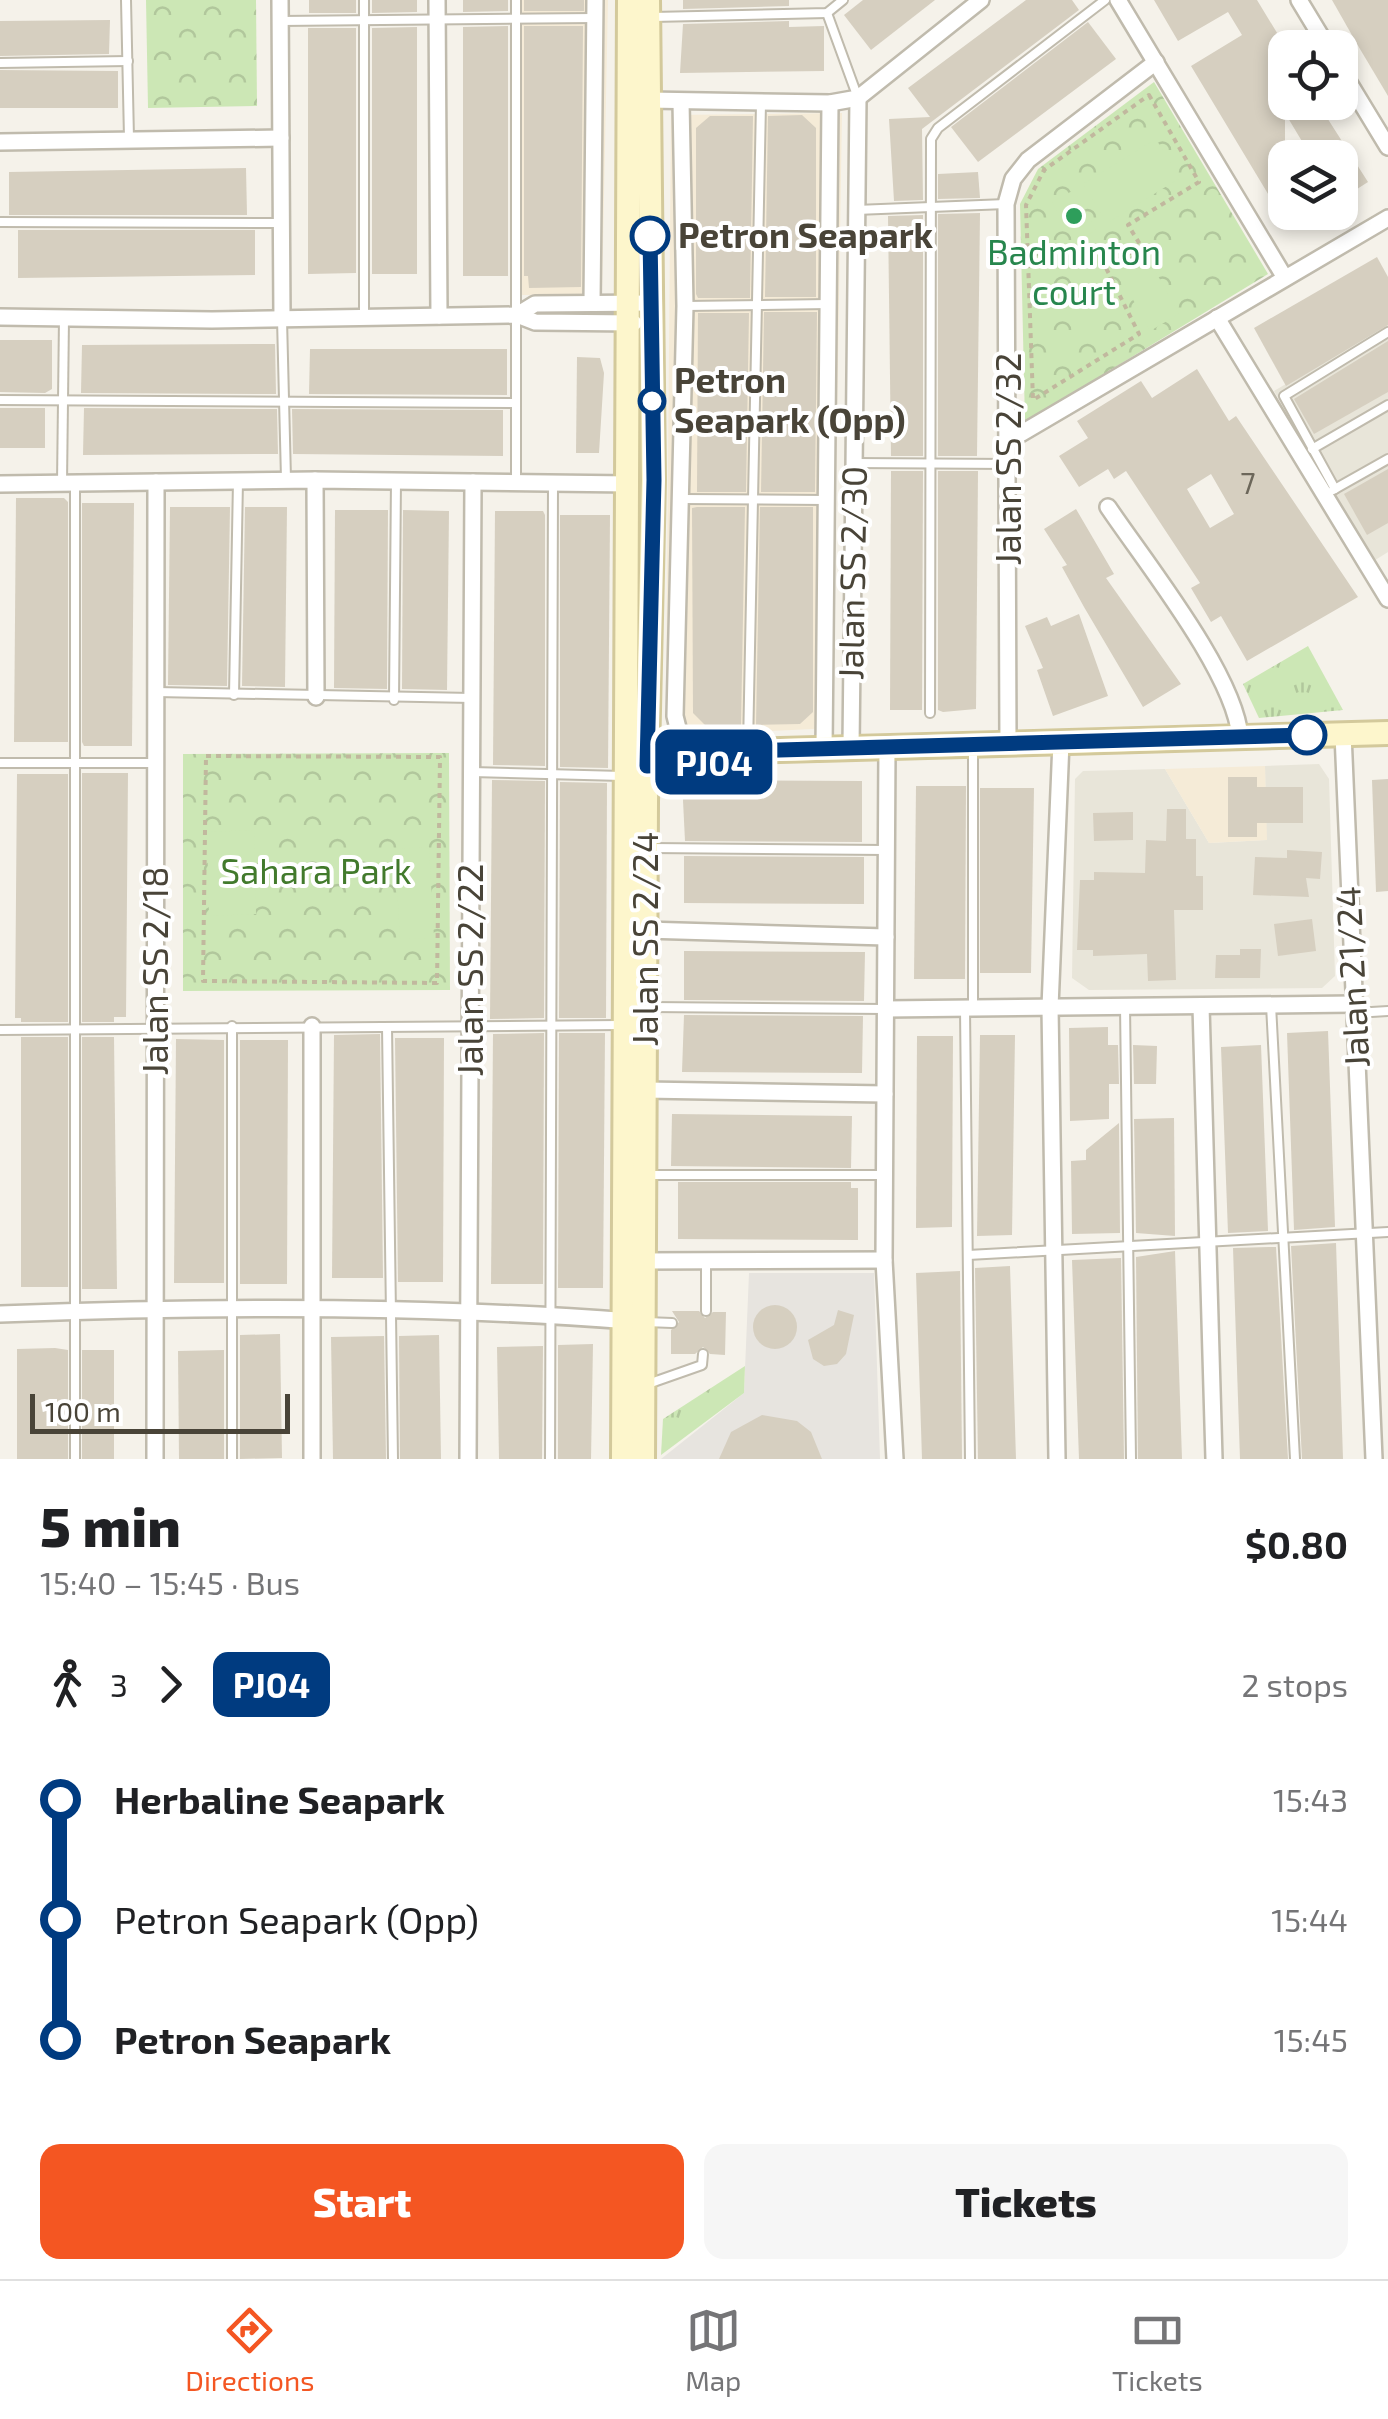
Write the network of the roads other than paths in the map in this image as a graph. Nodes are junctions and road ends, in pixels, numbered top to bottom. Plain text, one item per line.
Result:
1 (126, 0) edge
2 (280, 0) edge
3 (364, 0) edge
4 (516, 0) edge
5 (595, 0) edge
6 (629, 0) edge
7 (843, 0) edge
8 (982, 0) edge
9 (1105, 0) edge
10 (1118, 0) edge
11 (1299, 0) edge
12 (648, 8) edge
13 (437, 9) edge
14 (827, 13) junction
15 (516, 18) junction
16 (595, 18) junction
17 (364, 19) junction
18 (280, 21) junction
19 (1317, 30) edge
20 (128, 61) junction
21 (1156, 62) junction
22 (0, 63) edge
23 (858, 98) junction
24 (1358, 98) edge
25 (648, 100) junction
26 (680, 102) junction
27 (760, 103) junction
28 (830, 103) junction
29 (129, 138) junction
30 (281, 138) junction
31 (0, 142) edge
32 (1388, 147) edge
33 (1006, 204) junction
34 (856, 210) junction
35 (933, 210) junction
36 (1388, 218) edge
37 (0, 222) edge
38 (281, 223) junction
39 (1286, 278) junction
40 (592, 303) junction
41 (828, 304) junction
42 (757, 305) junction
43 (684, 306) junction
44 (641, 313) junction
45 (517, 315) junction
46 (440, 316) junction
47 (0, 317) edge
48 (364, 317) junction
49 (64, 318) junction
50 (1217, 318) junction
51 (282, 319) junction
52 (1388, 332) edge
53 (0, 400) edge
54 (63, 401) junction
55 (286, 401) junction
56 (516, 404) junction
57 (1388, 405) edge
58 (1010, 440) junction
59 (1312, 448) junction
60 (1388, 458) edge
61 (854, 463) junction
62 (933, 464) junction
63 (1010, 464) junction
64 (286, 480) junction
65 (314, 480) junction
66 (396, 480) junction
67 (238, 481) junction
68 (156, 482) junction
69 (473, 482) junction
70 (516, 482) junction
71 (68, 483) junction
72 (554, 483) junction
73 (0, 484) edge
74 (630, 484) junction
75 (1330, 492) junction
76 (682, 498) junction
77 (753, 499) junction
78 (826, 500) junction
79 (1108, 507) dead end
80 (1388, 599) edge
81 (156, 692) junction
82 (234, 695) junction
83 (316, 697) junction
84 (472, 698) junction
85 (394, 700) junction
86 (649, 705) junction
87 (930, 714) dead end
88 (1388, 733) edge
89 (1342, 734) junction
90 (1240, 737) junction
91 (1061, 742) junction
92 (1008, 744) junction
93 (973, 745) junction
94 (886, 747) junction
95 (851, 748) junction
96 (824, 749) junction
97 (744, 751) junction
98 (682, 754) junction
99 (635, 759) junction
100 (0, 763) edge
101 (78, 763) junction
102 (156, 763) junction
103 (472, 772) junction
104 (550, 774) junction
105 (646, 802) junction
106 (647, 848) junction
107 (886, 850) junction
108 (645, 930) junction
109 (886, 937) junction
110 (1271, 1005) junction
111 (645, 1006) junction
112 (1125, 1006) junction
113 (1201, 1006) junction
114 (1050, 1007) junction
115 (969, 1008) junction
116 (1354, 1008) junction
117 (886, 1009) junction
118 (1388, 1011) edge
119 (626, 1025) junction
120 (156, 1026) junction
121 (232, 1026) junction
122 (312, 1026) junction
123 (552, 1026) junction
124 (387, 1027) junction
125 (470, 1027) junction
126 (74, 1028) junction
127 (0, 1030) edge
128 (645, 1090) junction
129 (885, 1094) junction
130 (645, 1175) junction
131 (885, 1175) junction
132 (1388, 1232) edge
133 (1364, 1234) junction
134 (1284, 1238) junction
135 (1208, 1242) junction
136 (1128, 1247) junction
137 (1051, 1250) junction
138 (968, 1255) junction
139 (884, 1260) junction
140 (644, 1261) junction
141 (706, 1261) junction
142 (625, 1292) junction
143 (234, 1308) junction
144 (312, 1308) junction
145 (155, 1309) junction
146 (393, 1309) junction
147 (469, 1310) junction
148 (74, 1311) junction
149 (706, 1312) dead end
150 (0, 1314) edge
151 (552, 1315) junction
152 (590, 1316) junction
153 (635, 1321) junction
154 (672, 1323) dead end
155 (703, 1354) dead end
156 (643, 1386) junction
157 (74, 1459) edge
158 (155, 1459) edge
159 (232, 1459) edge
160 (312, 1459) edge
161 (393, 1459) edge
162 (468, 1459) edge
163 (550, 1459) edge
164 (623, 1459) edge
165 (644, 1459) edge
166 (895, 1459) edge
167 (970, 1459) edge
168 (1058, 1459) edge
169 (1132, 1459) edge
170 (1214, 1459) edge
171 (1295, 1459) edge
172 (1374, 1459) edge

1 - 20 lane
2 - 18 street
3 - 17 lane
4 - 15 lane
5 - 16 street
6 - 44 main road, Jalan SS 2/24
7 - 14 lane
8 - 23 street
9 - 35 lane
10 - 21 street
11 - 19 street
12 - 14 lane
12 - 25 main road, Jalan SS 2/24
13 - 15 lane
13 - 17 lane
13 - 46 street
14 - 23 lane
15 - 16 lane
15 - 45 lane
16 - 40 street
17 - 18 lane
17 - 48 lane
18 - 30 street
20 - 22 lane
20 - 29 lane
21 - 33 street, Jalan SS 2/32
21 - 39 street
23 - 28 street
23 - 34 street, Jalan SS 2/30
24 - 32 street
25 - 26 street
25 - 44 main road, Jalan SS 2/24
26 - 27 street
26 - 43 street
27 - 28 street
27 - 42 lane
28 - 41 street
29 - 30 street
29 - 31 street
30 - 38 street
33 - 35 lane
33 - 58 street, Jalan SS 2/32
34 - 35 lane
34 - 61 street, Jalan SS 2/30
35 - 62 lane
36 - 39 street
37 - 38 lane
38 - 51 street
39 - 50 street
40 - 44 street
40 - 45 street
41 - 42 lane
41 - 78 street
42 - 43 lane
42 - 77 lane
43 - 76 street
44 - 45 street
44 - 74 main road, Jalan SS 2/24
44 - 86 main road, Jalan SS 2/24
45 - 46 street
45 - 56 lane
46 - 48 street
47 - 49 street
48 - 51 street
49 - 51 street
49 - 54 lane
50 - 58 street
50 - 75 street
51 - 55 lane
52 - 59 lane
53 - 54 lane
54 - 55 lane
54 - 71 lane
55 - 56 lane
55 - 64 lane
56 - 70 lane
57 - 59 lane
58 - 63 street, Jalan SS 2/32
59 - 75 lane
60 - 75 lane
61 - 62 lane
61 - 95 street, Jalan SS 2/30
62 - 63 lane
62 - 87 lane
63 - 92 street, Jalan SS 2/32
64 - 65 street
64 - 67 street
65 - 66 street
65 - 83 street
66 - 69 street
66 - 85 lane
67 - 68 street
67 - 82 lane
68 - 71 street
68 - 81 street, Jalan SS 2/18
69 - 70 street
69 - 84 street, Jalan SS 2/22
70 - 72 street
71 - 73 street
71 - 101 lane
72 - 74 street
72 - 104 lane
74 - 99 main road, Jalan SS 2/24
75 - 80 street
76 - 77 lane
76 - 98 street
77 - 78 lane
77 - 97 lane
78 - 96 street
79 - 90 street
81 - 82 lane
81 - 102 street, Jalan SS 2/18
82 - 83 lane
83 - 85 lane
84 - 85 lane
84 - 103 street, Jalan SS 2/22
86 - 98 main road
86 - 99 main road, Jalan SS 2/24
88 - 89 main road
89 - 90 main road
89 - 116 street, Jalan 21/24
90 - 91 main road
91 - 92 main road
91 - 114 street
92 - 93 main road
93 - 94 main road
93 - 115 lane
94 - 95 main road
94 - 107 street
95 - 96 main road
96 - 97 main road
97 - 98 main road
98 - 99 main road
98 - 105 main road
99 - 104 lane
99 - 105 main road, Jalan SS 2/24
99 - 119 main road, Jalan SS 2/24
100 - 101 lane
101 - 102 lane
101 - 126 lane
102 - 120 street, Jalan SS 2/18
103 - 104 lane
103 - 125 street, Jalan SS 2/22
104 - 123 lane
105 - 106 main road, Jalan SS 2/24
106 - 107 lane
106 - 108 main road, Jalan SS 2/24
107 - 109 street
108 - 109 street
108 - 111 main road, Jalan SS 2/24
109 - 117 street
110 - 113 street
110 - 116 street
110 - 134 lane
111 - 117 lane
111 - 128 main road, Jalan SS 2/24
112 - 113 street
112 - 114 street
112 - 136 lane
113 - 135 street
114 - 115 street
114 - 137 street
115 - 117 street
115 - 138 lane
116 - 118 lane
116 - 133 street, Jalan 21/24
117 - 129 street
119 - 123 lane
119 - 142 main road, Jalan SS 2/24
120 - 121 lane
120 - 126 lane
120 - 145 street, Jalan SS 2/18
121 - 122 lane
121 - 143 lane
122 - 124 lane
122 - 144 street
123 - 125 lane
123 - 151 lane
124 - 125 lane
124 - 146 lane
125 - 147 street, Jalan SS 2/22
126 - 127 lane
126 - 148 lane
128 - 129 street
128 - 130 main road, Jalan SS 2/24
129 - 131 street
130 - 131 lane
130 - 140 main road, Jalan SS 2/24
131 - 139 street
132 - 133 lane
133 - 134 lane
133 - 172 street, Jalan 21/24
134 - 135 lane
134 - 171 lane
135 - 136 lane
135 - 170 street
136 - 137 lane
136 - 169 lane
137 - 138 lane
137 - 168 street
138 - 167 lane
139 - 141 street
139 - 166 street
140 - 141 street
140 - 153 main road, Jalan SS 2/24
141 - 149 lane
142 - 152 street
142 - 153 main road, Jalan SS 2/24
143 - 144 street
143 - 145 street
143 - 159 lane
144 - 146 street
144 - 160 street
145 - 148 street
145 - 158 street, Jalan SS 2/18
146 - 147 street
146 - 161 lane
147 - 151 street
147 - 162 street, Jalan SS 2/22
148 - 150 street
148 - 157 lane
151 - 152 street
151 - 163 lane
152 - 153 street
153 - 154 lane
153 - 156 main road, Jalan SS 2/24
153 - 164 main road, Jalan SS 2/24
155 - 156 lane
156 - 165 main road, Jalan SS 2/24

